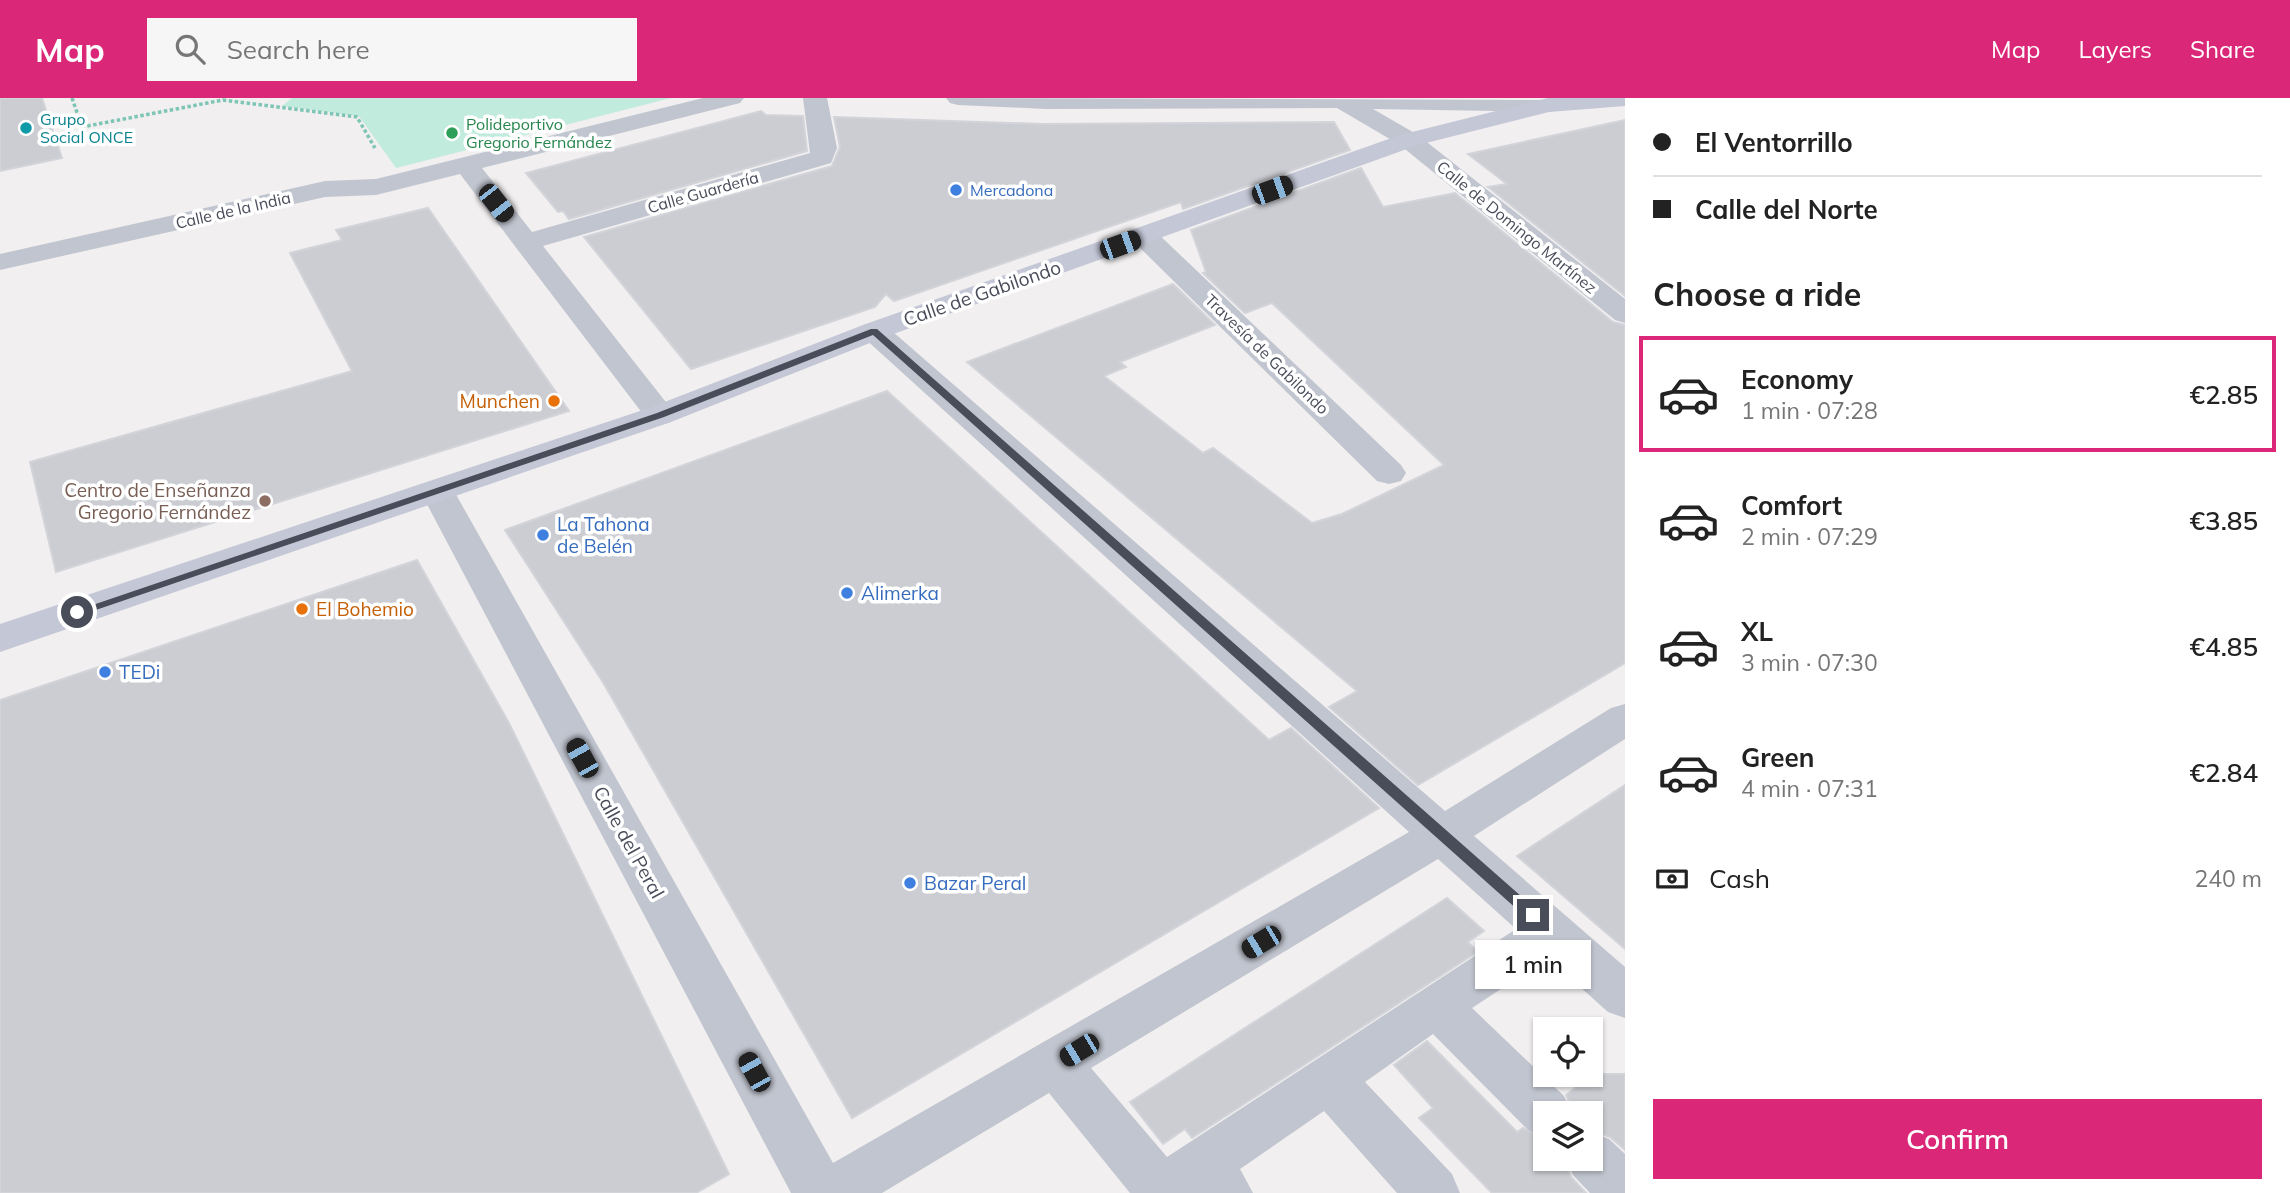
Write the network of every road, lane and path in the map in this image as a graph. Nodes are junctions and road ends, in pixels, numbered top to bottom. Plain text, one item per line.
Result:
1 (72, 98) edge
2 (732, 98) edge
3 (815, 98) edge
4 (958, 98) edge
5 (1625, 99) edge
6 (1342, 101) junction
7 (1436, 103) junction
8 (1549, 105) junction
9 (1409, 140) junction
10 (466, 165) junction
11 (396, 182) junction
12 (1144, 236) junction
13 (526, 242) junction
14 (0, 262) edge
15 (1625, 314) edge
16 (874, 331) junction
17 (660, 415) junction
18 (1389, 473) dead end
19 (437, 491) junction
20 (0, 638) edge
21 (1625, 719) edge
22 (1443, 834) junction
23 (1551, 931) junction
24 (1625, 997) edge
25 (1436, 1005) junction
26 (1056, 1063) junction
27 (1328, 1079) junction
28 (1534, 1101) edge
29 (1603, 1169) edge
30 (1214, 1179) edge
31 (1625, 1191) edge
32 (820, 1193) edge
33 (832, 1193) edge
34 (1433, 1193) edge

1 - 11 path
2 - 10 street, Calle de la India
3 - 13 street, Calle Guardería
4 - 6 street
5 - 8 street, Calle de Gabilondo
6 - 7 street
6 - 9 street, Calle de Domingo Martínez
7 - 8 street
7 - 9 street
8 - 9 street, Calle de Gabilondo
9 - 12 street, Calle de Gabilondo
9 - 15 street, Calle de Domingo Martínez
10 - 11 street, Calle de la India
10 - 13 street
11 - 14 street, Calle de la India
12 - 16 street, Calle de Gabilondo
12 - 18 street, Travesía de Gabilondo
13 - 17 street
16 - 17 street, Calle de Gabilondo
16 - 22 street
17 - 19 street, Calle de Gabilondo
19 - 20 street, Calle de Gabilondo
19 - 32 street, Calle del Peral
21 - 22 street
22 - 23 street
22 - 26 street
23 - 24 street
23 - 25 street
25 - 27 street
25 - 28 street
26 - 30 street
26 - 33 street
27 - 30 street
27 - 34 street
29 - 31 street

